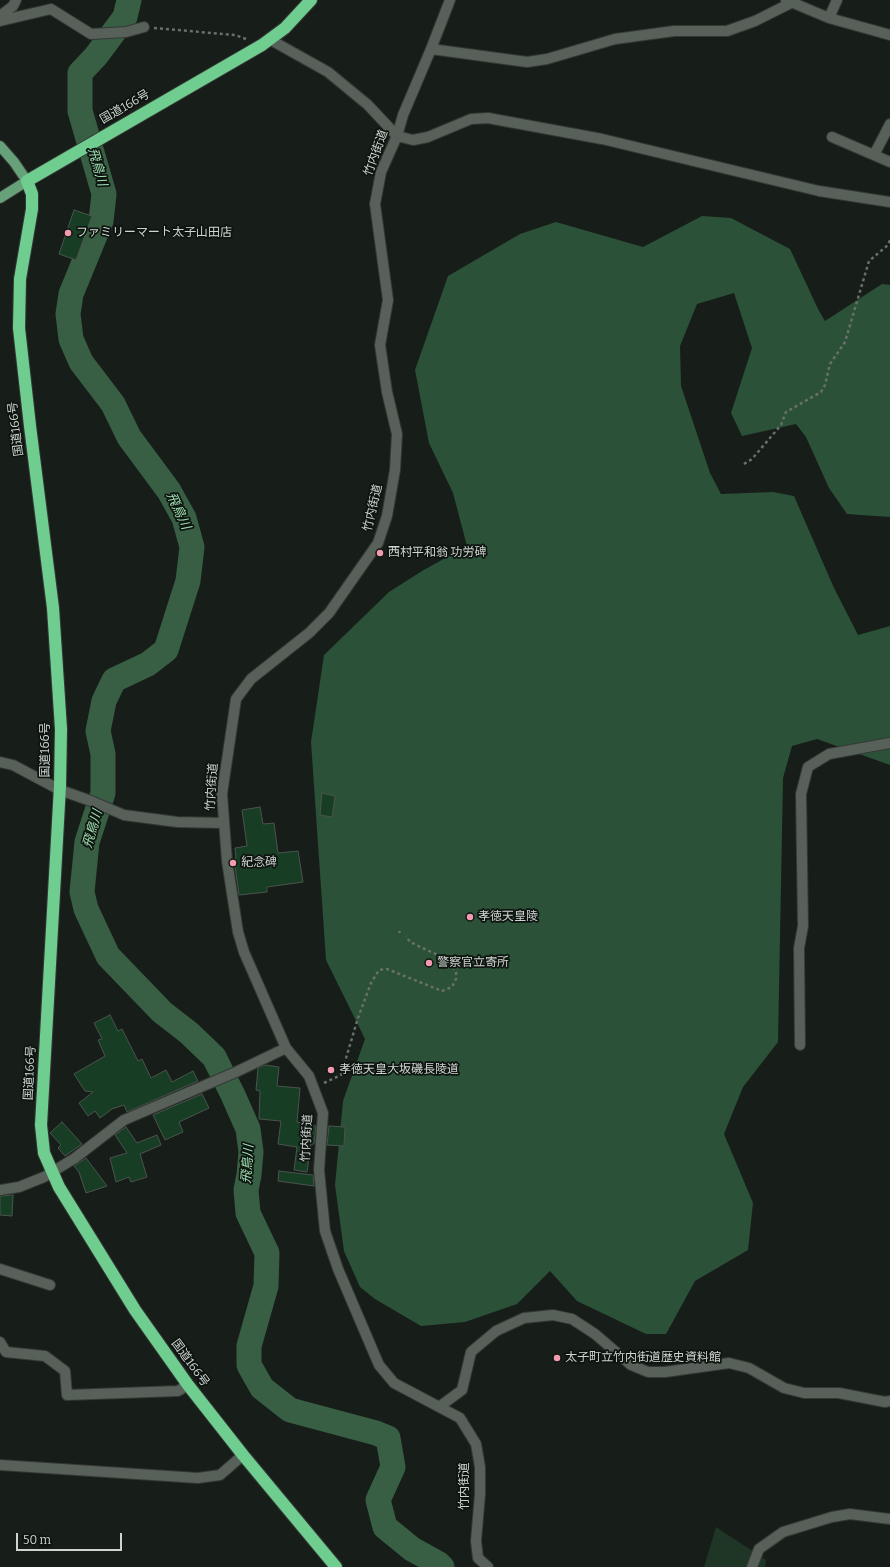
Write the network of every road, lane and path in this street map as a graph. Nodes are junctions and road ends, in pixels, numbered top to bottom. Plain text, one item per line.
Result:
1 (16, 0) edge
2 (311, 0) edge
3 (450, 0) edge
4 (837, 0) edge
5 (789, 2) edge
6 (0, 16) edge
7 (829, 18) junction
8 (0, 21) edge
9 (144, 27) joint
10 (890, 34) edge
11 (265, 42) junction
12 (431, 49) junction
13 (890, 124) edge
14 (397, 136) junction
15 (832, 137) dead end
16 (0, 146) edge
17 (874, 155) junction
18 (890, 162) edge
19 (27, 181) junction
20 (0, 198) edge
21 (890, 202) edge
22 (890, 240) edge
23 (744, 464) dead end
24 (890, 743) edge
25 (0, 762) edge
26 (60, 790) junction
27 (223, 823) junction
28 (406, 936) dead end
29 (800, 1045) dead end
30 (286, 1048) junction
31 (314, 1087) junction
32 (53, 1172) junction
33 (0, 1190) edge
34 (0, 1269) edge
35 (50, 1285) dead end
36 (0, 1342) edge
37 (188, 1385) junction
38 (890, 1401) edge
39 (439, 1406) junction
40 (243, 1455) junction
41 (0, 1465) edge
42 (890, 1519) edge
43 (336, 1567) edge
44 (488, 1567) edge
45 (752, 1567) edge

1 - 6 street
2 - 11 highway, 国道166号
3 - 12 street, 竹内街道
4 - 7 street
5 - 7 street
5 - 12 street
7 - 10 street
8 - 9 street
9 - 11 path
11 - 14 street
11 - 19 highway, 国道166号
12 - 14 street, 竹内街道
13 - 17 street
14 - 21 street
14 - 27 street, 竹内街道
15 - 17 street
16 - 19 main road
17 - 18 street
19 - 20 main road
19 - 26 highway, 国道166号
22 - 23 path
24 - 29 street
25 - 26 street
26 - 27 street
26 - 32 highway, 国道166号
27 - 30 street, 竹内街道
28 - 31 path
30 - 31 street, 竹内街道
30 - 32 street
31 - 39 street, 竹内街道
32 - 33 street
32 - 37 highway, 国道166号
34 - 35 street
36 - 37 street
37 - 40 highway, 国道166号
38 - 39 street
39 - 44 street, 竹内街道
40 - 41 street
40 - 43 highway, 国道166号
42 - 45 street

